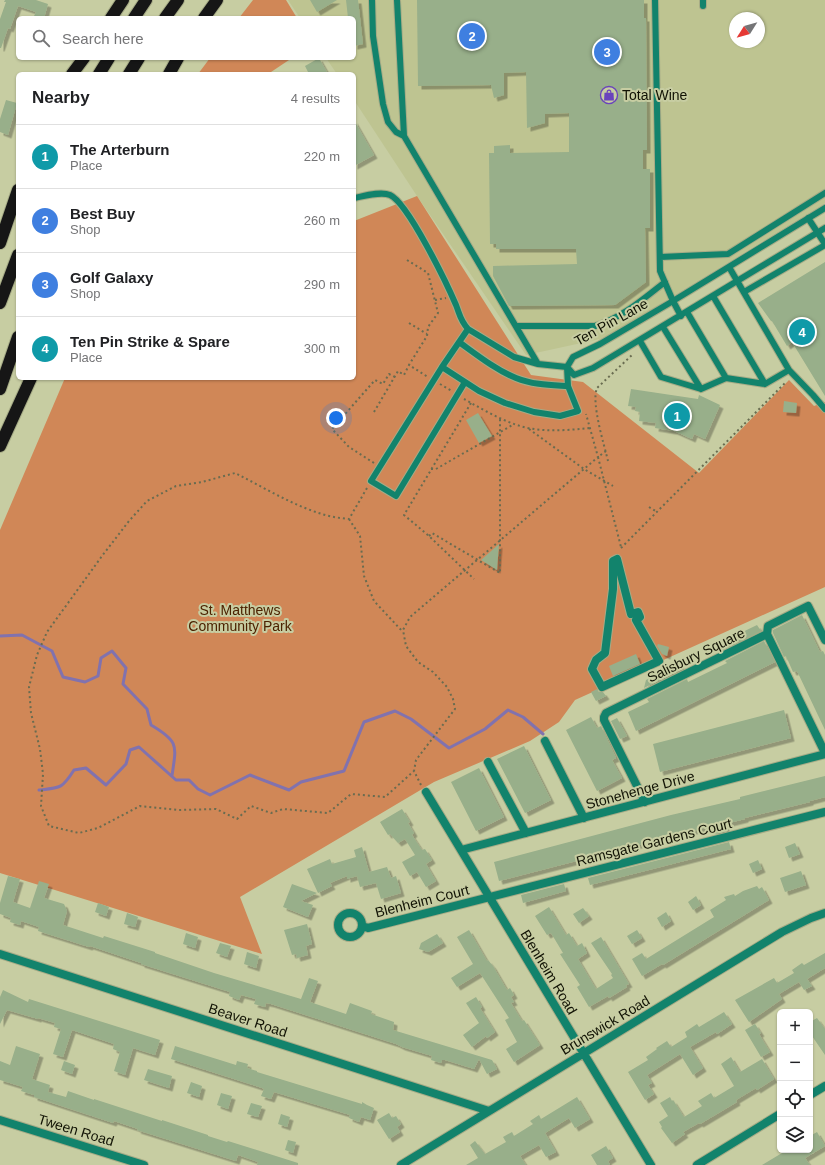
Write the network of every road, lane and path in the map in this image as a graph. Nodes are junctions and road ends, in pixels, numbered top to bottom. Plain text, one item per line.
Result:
1 (123, 0) edge
2 (146, 0) edge
3 (178, 0) edge
4 (217, 0) edge
5 (372, 0) edge
6 (397, 0) edge
7 (655, 0) edge
8 (112, 16) edge
9 (135, 16) edge
10 (166, 16) edge
11 (205, 16) edge
12 (82, 60) edge
13 (108, 60) edge
14 (138, 60) edge
15 (177, 60) edge
16 (74, 72) edge
17 (100, 72) edge
18 (130, 72) edge
19 (170, 72) edge
20 (404, 136) junction
21 (825, 193) edge
22 (16, 196) edge
23 (356, 198) edge
24 (825, 208) edge
25 (808, 218) junction
26 (825, 228) edge
27 (817, 233) junction
28 (0, 243) edge
29 (825, 244) edge
30 (660, 257) junction
31 (16, 260) edge
32 (407, 260) dead end
33 (729, 267) junction
34 (665, 282) junction
35 (738, 282) junction
36 (744, 292) junction
37 (713, 296) junction
38 (673, 301) junction
39 (0, 303) edge
40 (687, 312) junction
41 (681, 316) junction
42 (410, 323) dead end
43 (516, 326) junction
44 (663, 326) junction
45 (468, 329) junction
46 (427, 334) junction
47 (640, 341) junction
48 (459, 342) junction
49 (16, 343) edge
50 (635, 353) dead end
51 (538, 364) junction
52 (409, 365) junction
53 (567, 366) junction
54 (442, 367) junction
55 (791, 372) junction
56 (395, 377) junction
57 (726, 378) junction
58 (30, 380) edge
59 (434, 380) junction
60 (465, 382) junction
61 (765, 384) junction
62 (568, 386) junction
63 (0, 389) edge
64 (701, 389) junction
65 (457, 395) junction
66 (471, 403) junction
67 (825, 409) edge
68 (374, 412) dead end
69 (585, 413) dead end
70 (500, 418) junction
71 (515, 424) junction
72 (528, 428) junction
73 (590, 428) junction
74 (500, 432) junction
75 (0, 446) edge
76 (606, 451) dead end
77 (598, 456) junction
78 (608, 461) dead end
79 (380, 467) junction
80 (431, 469) junction
81 (584, 469) junction
82 (604, 481) junction
83 (613, 486) dead end
84 (364, 494) dead end
85 (649, 507) dead end
86 (657, 512) junction
87 (350, 519) junction
88 (429, 536) junction
89 (500, 540) junction
90 (621, 548) junction
91 (477, 559) junction
92 (615, 560) junction
93 (464, 570) junction
94 (474, 579) dead end
95 (403, 632) junction
96 (767, 634) junction
97 (825, 640) edge
98 (545, 741) dead end
99 (825, 753) edge
100 (488, 762) dead end
101 (414, 771) junction
102 (425, 792) joint
103 (645, 802) junction
104 (825, 812) edge
105 (584, 818) junction
106 (526, 833) junction
107 (461, 850) junction
108 (489, 898) junction
109 (825, 913) edge
110 (362, 926) dead end
111 (0, 954) edge
112 (584, 1053) junction
113 (825, 1086) edge
114 (813, 1093) edge
115 (489, 1111) junction
116 (777, 1116) edge
117 (0, 1120) edge
118 (144, 1165) edge
119 (401, 1165) edge
120 (651, 1165) edge
121 (696, 1165) edge

1 - 8 highway
2 - 9 highway
3 - 10 highway
4 - 11 highway
5 - 20 lane
6 - 20 lane
7 - 30 lane
12 - 16 highway
13 - 17 highway
14 - 18 highway
15 - 19 highway
20 - 43 lane
21 - 30 lane
22 - 28 highway
23 - 45 lane
24 - 25 lane, Ten Pin Lane
25 - 27 lane
25 - 33 lane, Ten Pin Lane
26 - 27 lane, Ten Pin Lane
27 - 29 lane
27 - 35 lane, Ten Pin Lane
29 - 36 lane
30 - 34 lane
31 - 39 highway
32 - 46 path
33 - 35 lane
33 - 38 lane, Ten Pin Lane
34 - 38 lane
34 - 43 lane
35 - 36 lane
35 - 37 lane, Ten Pin Lane
36 - 55 lane
37 - 40 lane, Ten Pin Lane
37 - 61 lane
38 - 41 lane
38 - 53 lane, Ten Pin Lane
40 - 41 lane, Ten Pin Lane
40 - 57 lane
41 - 44 lane, Ten Pin Lane
42 - 46 path
43 - 51 lane
44 - 47 lane, Ten Pin Lane
44 - 64 lane
45 - 48 lane
45 - 51 lane
46 - 52 path
47 - 53 lane, Ten Pin Lane
47 - 64 lane
48 - 54 lane
48 - 62 lane
49 - 63 highway
50 - 78 path
51 - 53 lane
52 - 56 path
52 - 59 path
53 - 62 lane
54 - 59 lane
54 - 60 lane
55 - 61 lane
55 - 67 lane
55 - 86 path
56 - 68 path
56 - 79 path
57 - 61 lane
57 - 64 lane
58 - 75 highway
59 - 65 path
59 - 79 lane
60 - 62 lane
60 - 65 lane
65 - 66 path
65 - 79 lane
66 - 70 path
66 - 80 path
69 - 73 path
70 - 71 path
70 - 74 path
71 - 72 path
71 - 74 path
72 - 73 path
72 - 81 path
73 - 77 path
74 - 80 path
74 - 89 path
76 - 77 path
77 - 81 path
77 - 82 path
80 - 88 path
81 - 82 path
81 - 89 path
82 - 83 path
82 - 90 path
84 - 87 path
85 - 86 path
86 - 90 path
87 - 95 path
87 - 101 path
88 - 91 path
88 - 93 path
89 - 91 path
89 - 91 path
90 - 92 path
91 - 93 path
92 - 92 street
93 - 94 path
93 - 95 path
95 - 101 path
96 - 97 street
96 - 99 street, Salisbury Square
96 - 103 street, Salisbury Square
98 - 105 street
99 - 103 street, Stonehenge Drive
100 - 106 street
101 - 102 path
102 - 107 street, Blenheim Road
103 - 105 street, Stonehenge Drive
104 - 108 street, Ramsgate Gardens Court
105 - 106 street, Stonehenge Drive
106 - 107 street, Stonehenge Drive
107 - 108 street, Blenheim Road
108 - 110 street, Blenheim Court
108 - 112 street, Blenheim Road
109 - 112 street, Brunswick Road
111 - 115 street, Beaver Road
112 - 115 street, Brunswick Road
112 - 120 street, Blenheim Road
113 - 114 street
115 - 119 street, Brunswick Road
116 - 121 street
117 - 118 street, Tween Road

